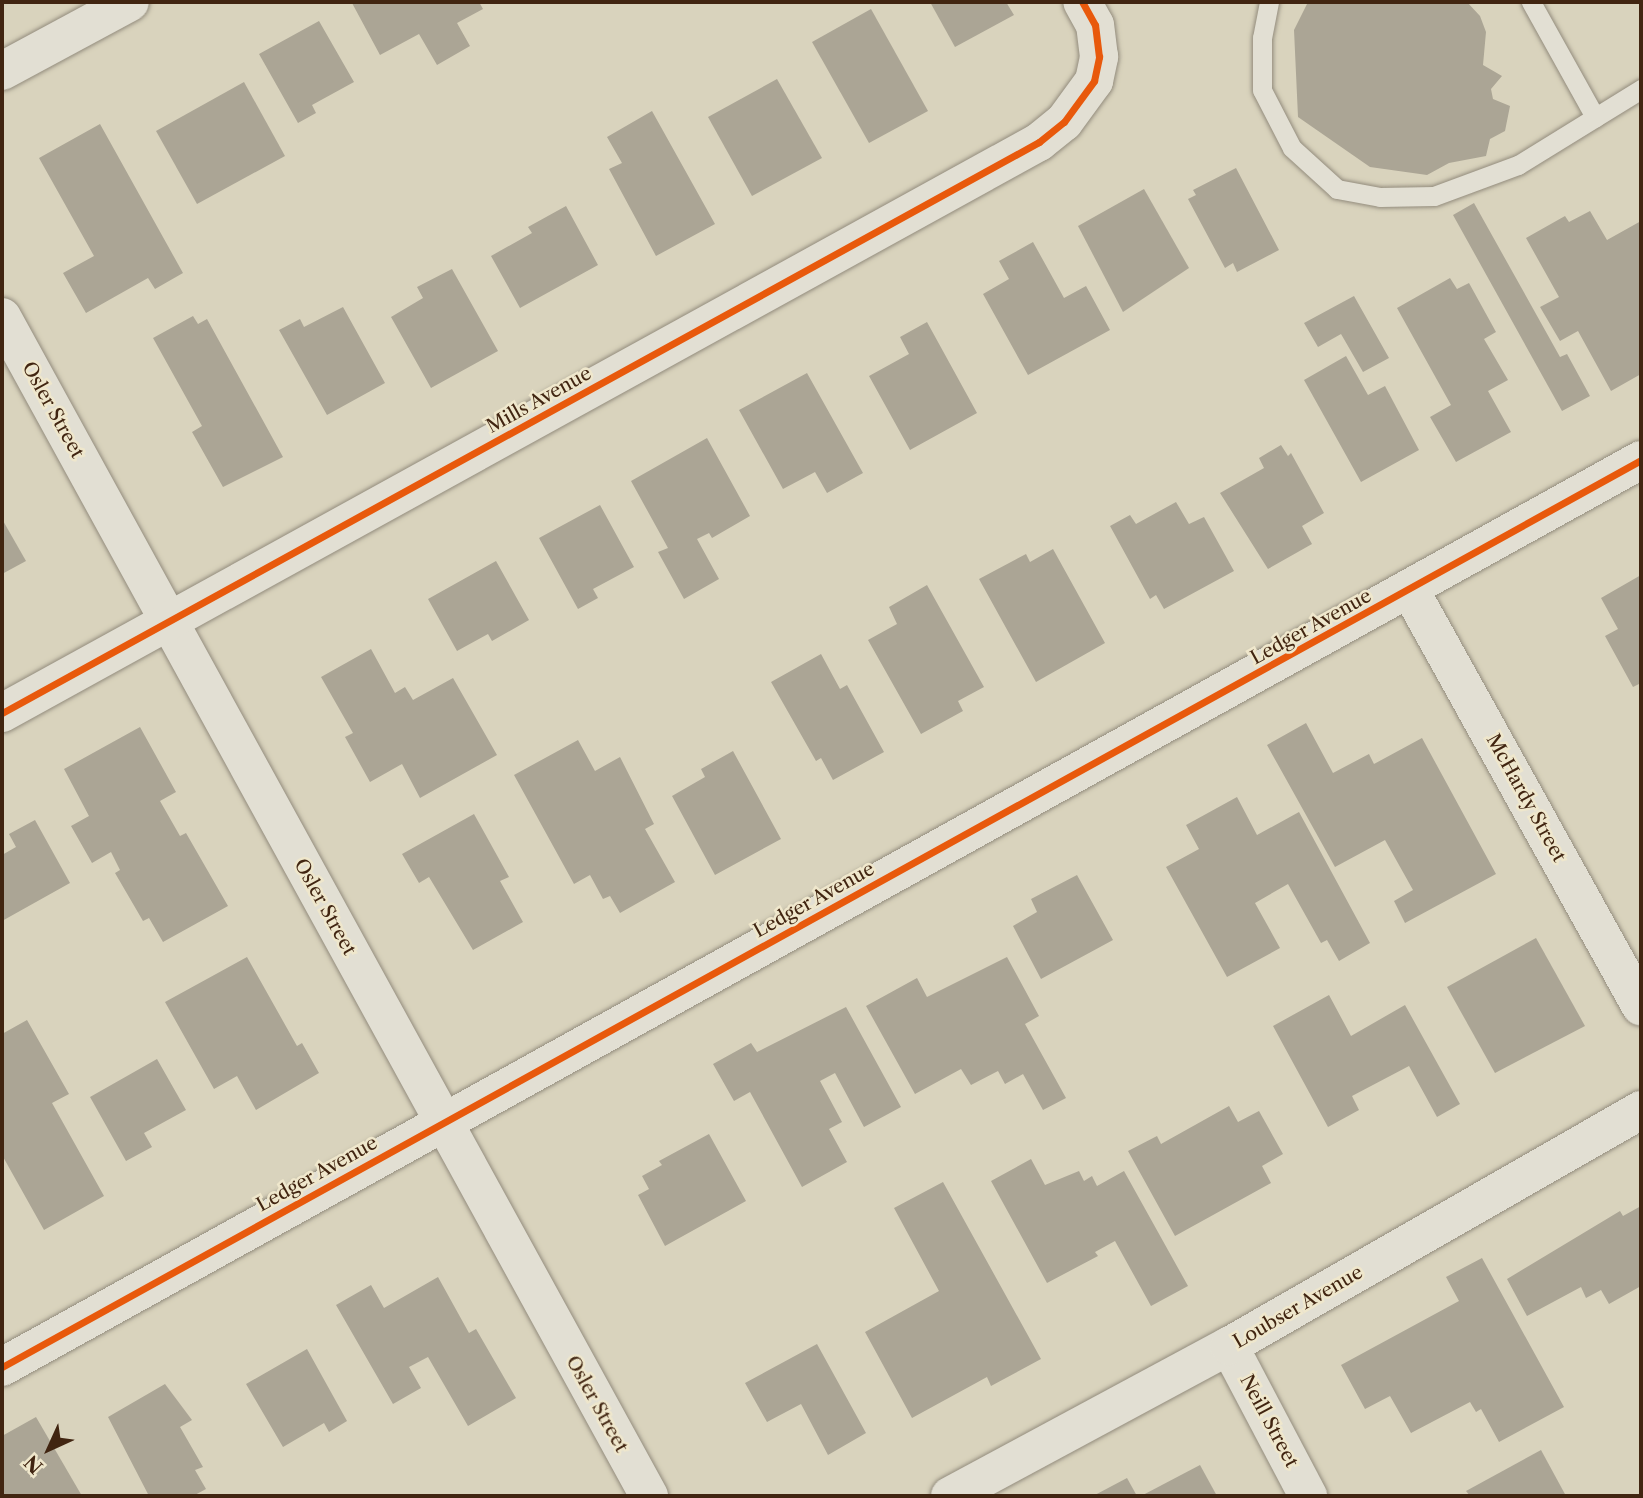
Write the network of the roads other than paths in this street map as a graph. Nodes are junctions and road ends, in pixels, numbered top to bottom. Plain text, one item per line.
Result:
1 (130, 2) edge
2 (1082, 2) edge
3 (1269, 2) edge
4 (1531, 2) edge
5 (2, 71) edge
6 (1641, 89) edge
7 (1595, 117) junction
8 (2, 317) edge
9 (1641, 460) edge
10 (1410, 590) junction
11 (170, 622) junction
12 (2, 713) edge
13 (1641, 1006) edge
14 (1641, 1110) edge
15 (442, 1122) junction
16 (1229, 1346) junction
17 (2, 1367) edge
18 (649, 1496) edge
19 (950, 1496) edge
20 (1308, 1496) edge

1 - 5 street
2 - 11 street, Mills Avenue
3 - 7 lane
4 - 7 lane
6 - 7 lane
8 - 11 street, Osler Street
9 - 10 street, Ledger Avenue
10 - 13 street, McHardy Street
10 - 15 street, Ledger Avenue
11 - 12 street, Mills Avenue
11 - 15 street, Osler Street
14 - 16 street, Loubser Avenue
15 - 17 street, Ledger Avenue
15 - 18 street, Osler Street
16 - 19 street, Loubser Avenue
16 - 20 street, Neill Street

